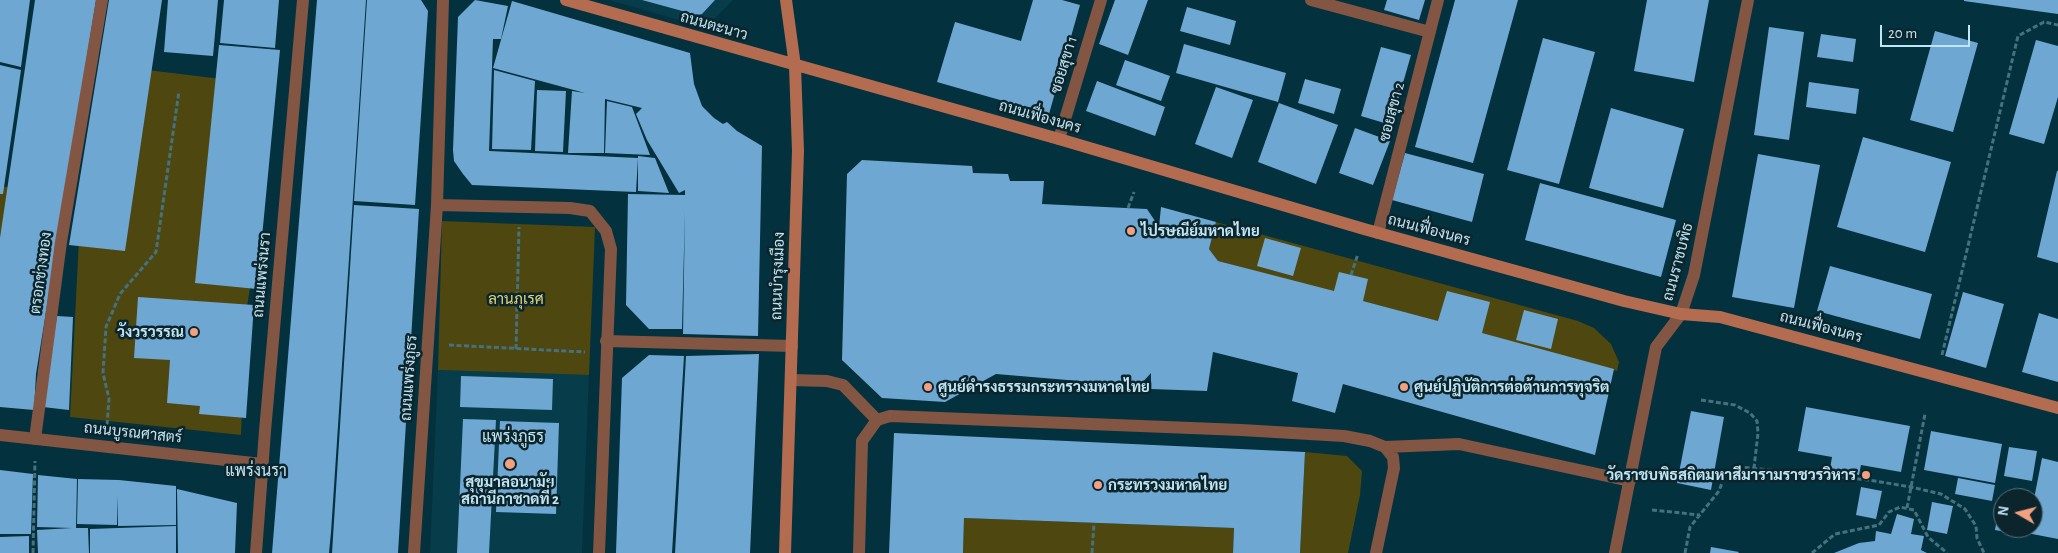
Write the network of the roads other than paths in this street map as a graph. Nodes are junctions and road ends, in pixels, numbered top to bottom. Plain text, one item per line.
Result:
1 (102, 0) edge
2 (303, 0) edge
3 (443, 0) edge
4 (566, 0) edge
5 (786, 0) edge
6 (1101, 0) edge
7 (1311, 0) edge
8 (1438, 0) edge
9 (1748, 0) edge
10 (1430, 32) junction
11 (796, 66) junction
12 (1058, 139) junction
13 (437, 205) junction
14 (1378, 233) junction
15 (1681, 314) junction
16 (606, 341) junction
17 (792, 346) junction
18 (791, 380) junction
19 (2058, 408) edge
20 (877, 420) junction
21 (0, 435) edge
22 (35, 439) junction
23 (1385, 447) junction
24 (262, 464) junction
25 (1630, 481) junction
26 (256, 553) edge
27 (414, 553) edge
28 (599, 553) edge
29 (785, 553) edge
30 (859, 553) edge
31 (1376, 553) edge
32 (1615, 553) edge

1 - 22 street, ตรอกช่างทอง
2 - 24 street, ถนนแพร่งนรา
3 - 13 street, ถนนแพร่งภูธร
4 - 11 street, ถนนตะนาว
5 - 11 street, ถนนบำรุงเมือง
6 - 12 street, ซอยสุขา 1
7 - 10 street
8 - 10 street, ซอยสุขา 2
9 - 15 street, ถนนราชบพิธ
10 - 14 street, ซอยสุขา 2
11 - 12 street, ถนนเฟื่องนคร
11 - 17 street, ถนนบำรุงเมือง
12 - 14 street, ถนนเฟื่องนคร
13 - 16 street
13 - 27 street, ถนนแพร่งภูธร
14 - 15 street, ถนนเฟื่องนคร
15 - 19 street, ถนนเฟื่องนคร
15 - 25 street, ถนนราชบพิธ
16 - 17 street
16 - 28 street
17 - 18 street, ถนนบำรุงเมือง
18 - 20 street
18 - 29 street, ถนนบำรุงเมือง
20 - 23 street
20 - 30 street
21 - 22 street, ถนนบูรณศาสตร์
22 - 24 street, ถนนบูรณศาสตร์
23 - 25 street
23 - 31 street
24 - 26 street, ถนนแพร่งนรา
25 - 32 street, ถนนราชบพิธ

